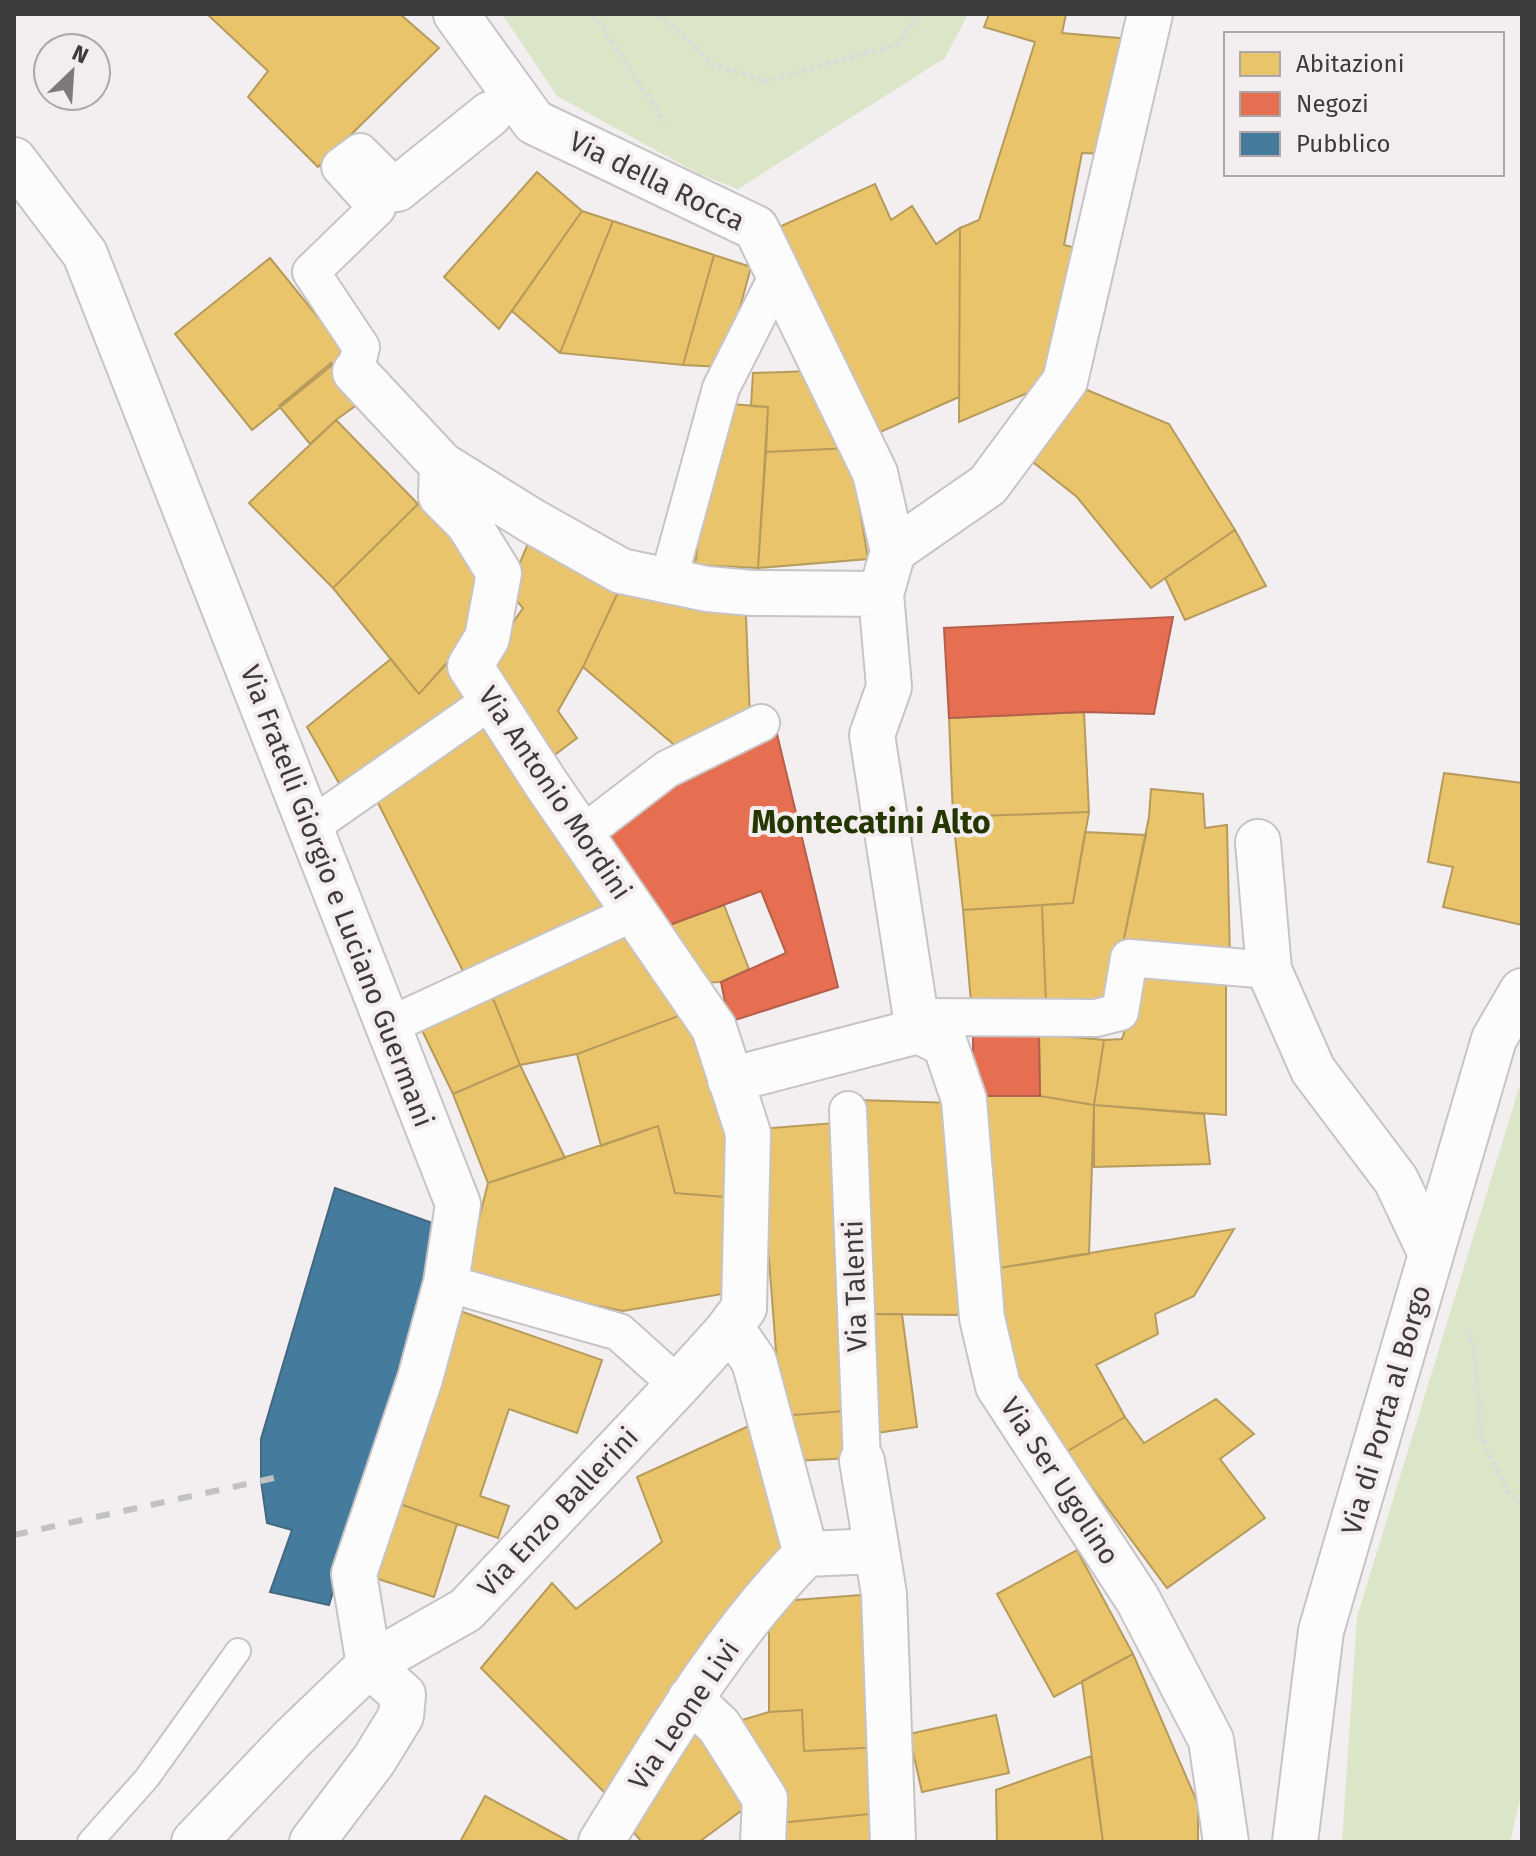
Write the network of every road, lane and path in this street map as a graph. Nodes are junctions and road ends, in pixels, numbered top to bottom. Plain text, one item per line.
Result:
1 (432, 14) edge
2 (456, 14) edge
3 (593, 14) edge
4 (659, 14) edge
5 (921, 14) edge
6 (1150, 14) edge
7 (490, 114) junction
8 (672, 134) dead end
9 (570, 139) junction
10 (14, 160) edge
11 (397, 189) joint
12 (779, 273) junction
13 (355, 372) joint
14 (442, 465) junction
15 (893, 551) junction
16 (668, 581) junction
17 (881, 594) junction
18 (492, 700) junction
19 (761, 723) dead end
20 (310, 827) junction
21 (581, 835) junction
22 (1258, 842) dead end
23 (635, 912) junction
24 (1269, 970) junction
25 (1522, 991) edge
26 (917, 1024) junction
27 (388, 1026) junction
28 (730, 1080) junction
29 (848, 1110) dead end
30 (1431, 1254) junction
31 (446, 1283) junction
32 (1460, 1319) dead end
33 (726, 1332) junction
34 (678, 1385) junction
35 (862, 1461) joint
36 (1522, 1503) edge
37 (877, 1551) junction
38 (806, 1554) junction
39 (238, 1651) dead end
40 (369, 1665) junction
41 (690, 1699) junction
42 (90, 1842) edge
43 (194, 1842) edge
44 (312, 1842) edge
45 (601, 1842) edge
46 (763, 1842) edge
47 (893, 1842) edge
48 (1226, 1842) edge
49 (1295, 1842) edge

1 - 7 street
2 - 9 street, Via della Rocca
3 - 8 path
4 - 5 path
6 - 15 street
7 - 9 street
7 - 11 street
9 - 12 street, Via della Rocca
10 - 20 street, Via Fratelli Giorgio e Luciano Guermani
11 - 13 street
12 - 15 street, Via della Rocca
12 - 16 street
13 - 14 street
14 - 16 street
14 - 18 street, Via Antonio Mordini
15 - 17 street
16 - 17 street
17 - 26 street
18 - 20 street
18 - 21 street, Via Antonio Mordini
19 - 21 street
20 - 27 street, Via Fratelli Giorgio e Luciano Guermani
21 - 23 street, Via Antonio Mordini
22 - 24 street
23 - 27 street
23 - 28 street, Via Antonio Mordini
24 - 26 street
24 - 30 street
25 - 30 street, Via di Porta al Borgo
26 - 28 street
26 - 48 street, Via Ser Ugolino
27 - 31 street, Via Fratelli Giorgio e Luciano Guermani
28 - 33 street, Via Antonio Mordini
29 - 35 street, Via Talenti
30 - 49 street, Via di Porta al Borgo
31 - 34 street
31 - 40 street, Via Fratelli Giorgio e Luciano Guermani
32 - 36 path
33 - 34 street, Via Enzo Ballerini
33 - 38 street
34 - 40 street, Via Enzo Ballerini
35 - 37 street
37 - 38 street
37 - 47 street
38 - 41 street, Via Leone Livi
39 - 42 lane
40 - 43 street, Via Enzo Ballerini
40 - 44 street
41 - 45 street, Via Leone Livi
41 - 46 street

